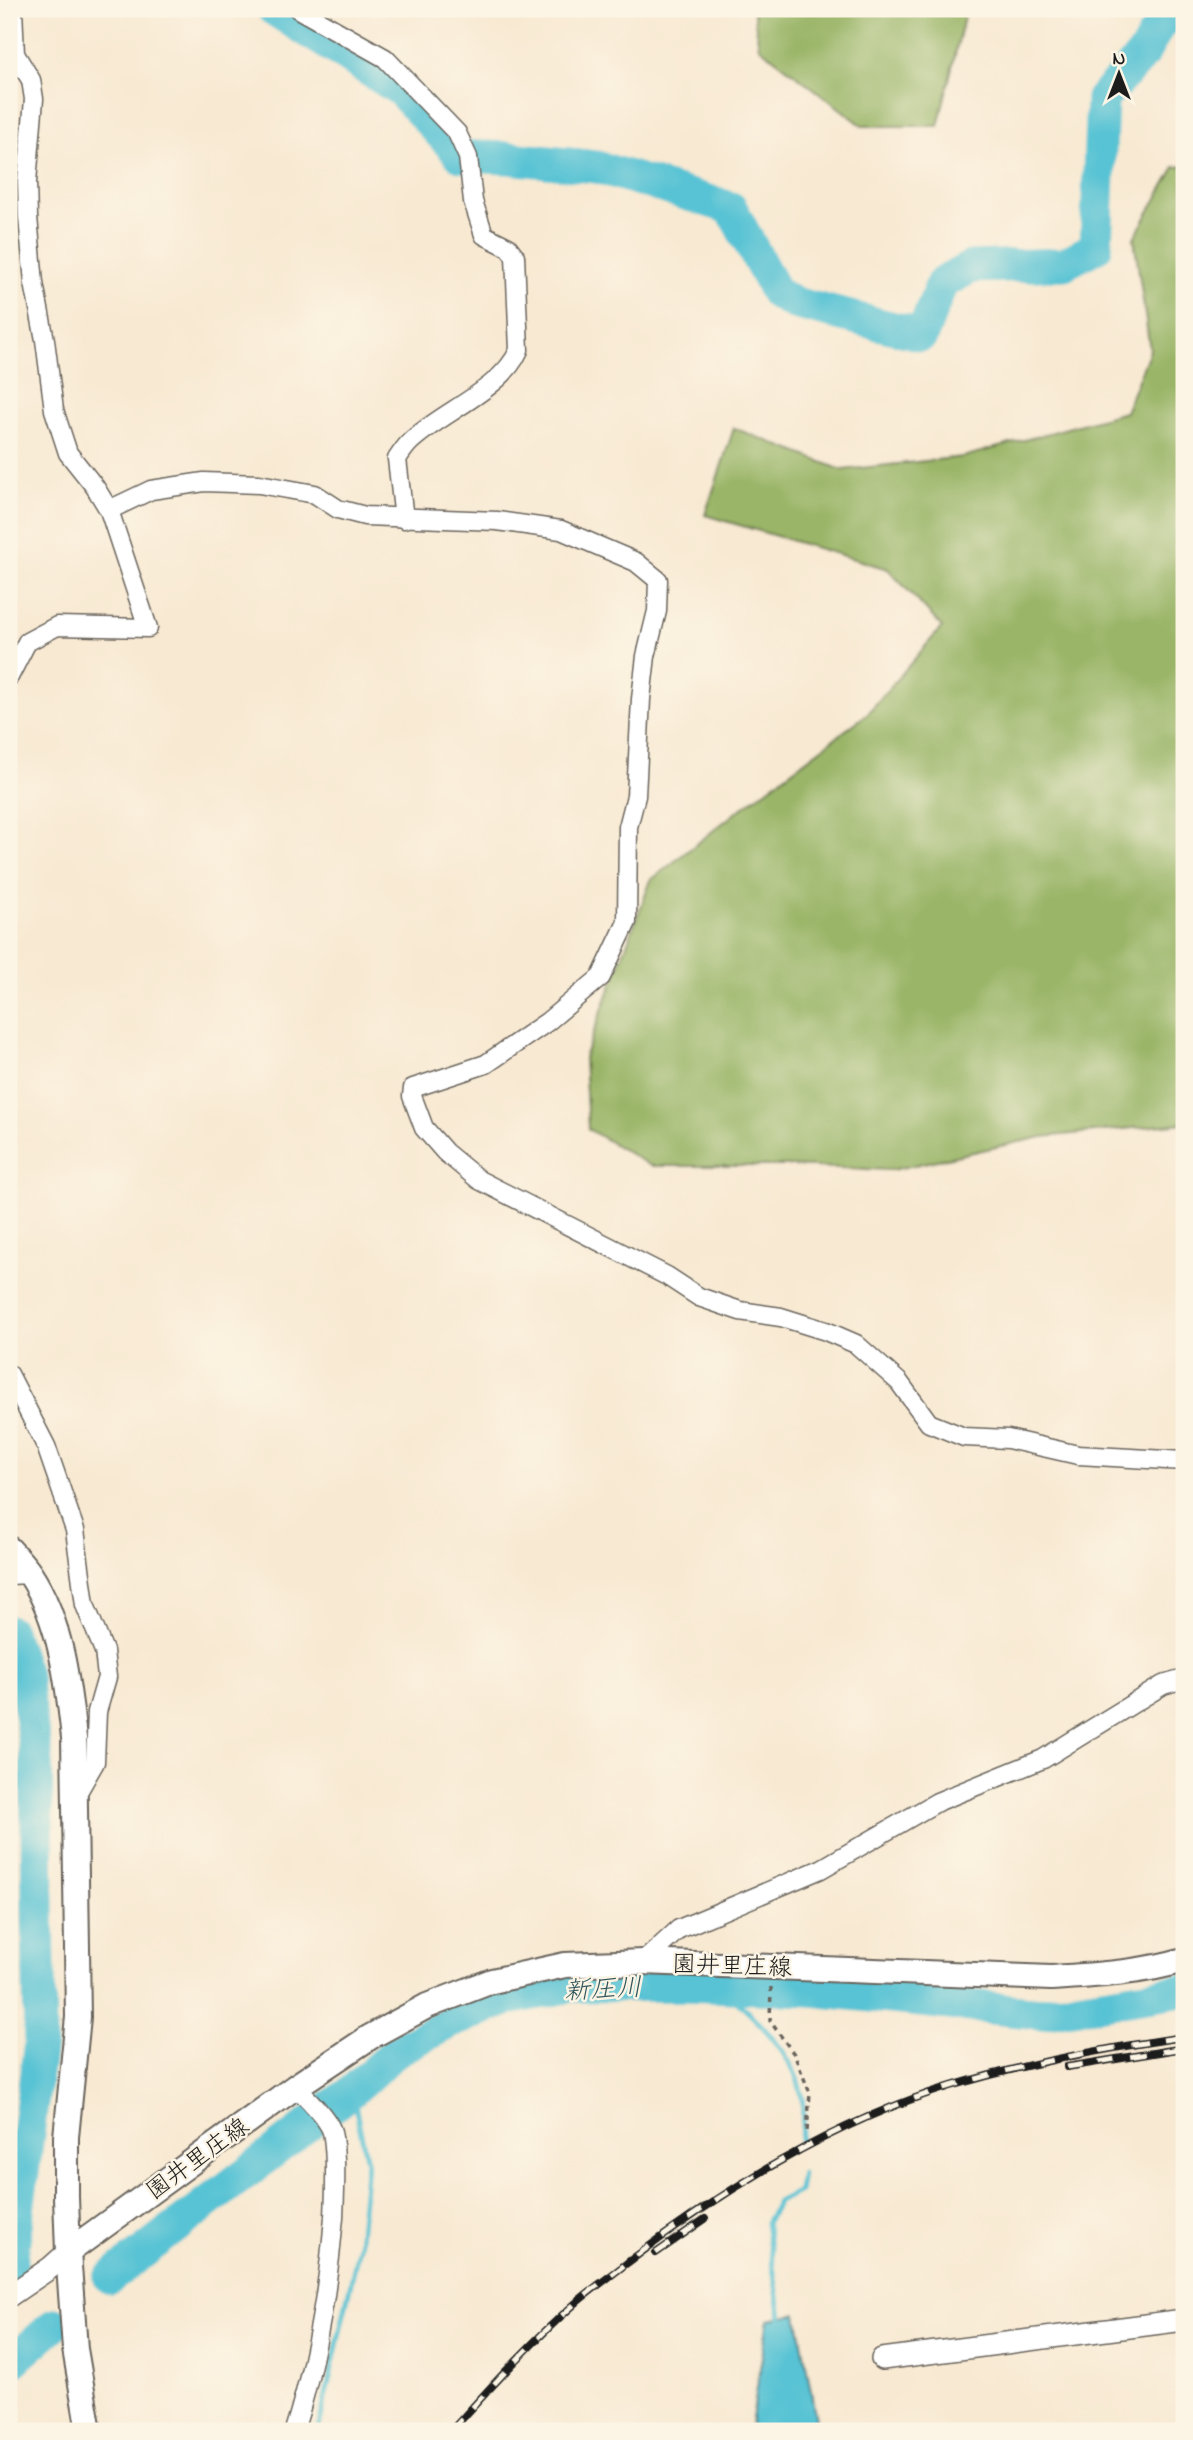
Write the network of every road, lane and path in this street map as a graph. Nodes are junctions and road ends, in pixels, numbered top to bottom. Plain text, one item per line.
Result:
1 (13, 9) edge
2 (298, 9) edge
3 (110, 510) junction
4 (404, 519) junction
5 (9, 677) edge
6 (9, 1374) edge
7 (1184, 1461) edge
8 (9, 1549) edge
9 (19, 1574) edge
10 (1184, 1679) edge
11 (75, 1798) junction
12 (1184, 1960) edge
13 (643, 1962) junction
14 (771, 1998) dead end
15 (299, 2090) junction
16 (807, 2131) dead end
17 (68, 2252) junction
18 (9, 2296) edge
19 (1184, 2320) edge
20 (882, 2359) dead end
21 (89, 2431) edge
22 (294, 2431) edge

1 - 3 street
2 - 4 street
3 - 4 street
3 - 5 street
4 - 7 street
6 - 11 street
8 - 9 main road
9 - 11 main road
10 - 13 street
11 - 17 main road
12 - 13 main road, 園井里庄線
13 - 15 main road, 園井里庄線
14 - 16 path
15 - 17 main road, 園井里庄線
15 - 22 street
17 - 18 street
17 - 21 main road
19 - 20 street

